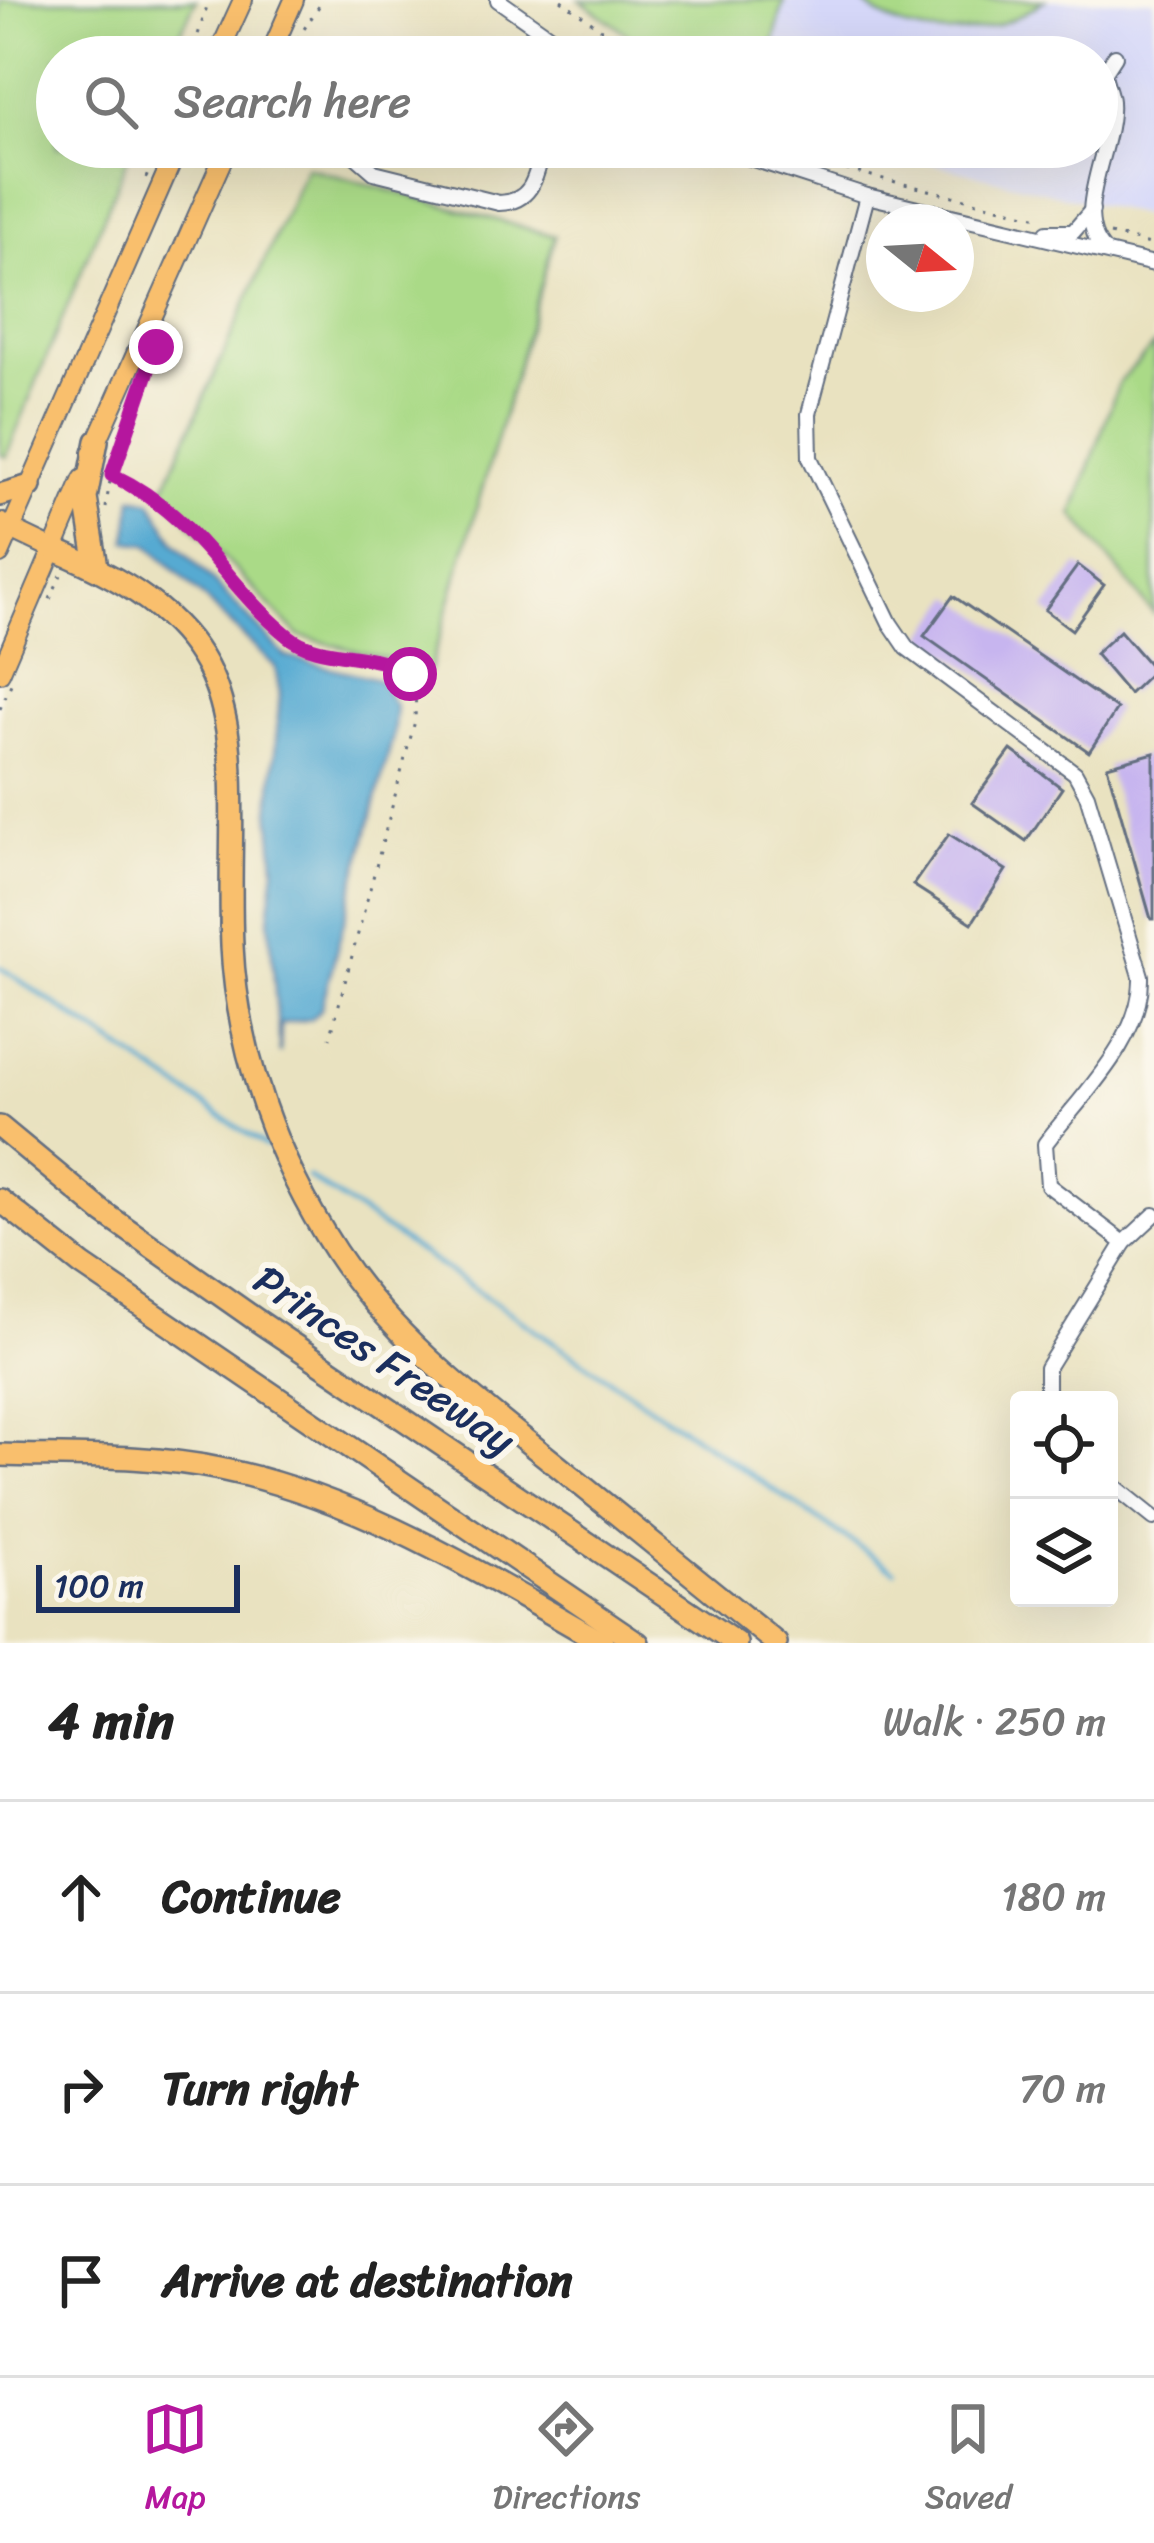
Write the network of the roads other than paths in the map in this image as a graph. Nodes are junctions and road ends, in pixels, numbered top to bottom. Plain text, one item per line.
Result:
1 (243, 0) edge
2 (294, 0) edge
3 (498, 0) edge
4 (227, 36) edge
5 (278, 36) edge
6 (546, 36) edge
7 (169, 168) edge
8 (219, 168) edge
9 (369, 168) edge
10 (536, 168) edge
11 (781, 168) edge
12 (1099, 168) edge
13 (867, 196) junction
14 (1085, 228) junction
15 (1019, 230) junction
16 (1106, 252) junction
17 (1154, 264) edge
18 (97, 441) junction
19 (31, 486) junction
20 (0, 495) edge
21 (5, 527) edge
22 (63, 553) junction
23 (0, 554) edge
24 (97, 567) junction
25 (9, 672) edge
26 (1147, 980) edge
27 (0, 1127) edge
28 (0, 1200) edge
29 (1154, 1215) edge
30 (1124, 1243) junction
31 (1047, 1391) edge
32 (0, 1455) edge
33 (1118, 1489) edge
34 (1154, 1518) edge
35 (603, 1643) edge
36 (638, 1643) edge
37 (736, 1643) edge
38 (776, 1643) edge

1 - 4 main road
2 - 5 main road
3 - 6 street
7 - 19 main road
8 - 18 main road
9 - 10 street
11 - 13 street
12 - 14 street
13 - 15 street
13 - 26 street
14 - 15 street
14 - 16 street
15 - 16 street
16 - 17 street
18 - 22 main road
18 - 24 highway
19 - 20 highway
19 - 21 main road
21 - 22 main road
21 - 23 main road
22 - 24 highway
22 - 25 main road
24 - 38 highway
26 - 30 street
27 - 37 highway, Princes Freeway
28 - 36 highway
29 - 30 street
30 - 31 street
32 - 35 highway
33 - 34 street

